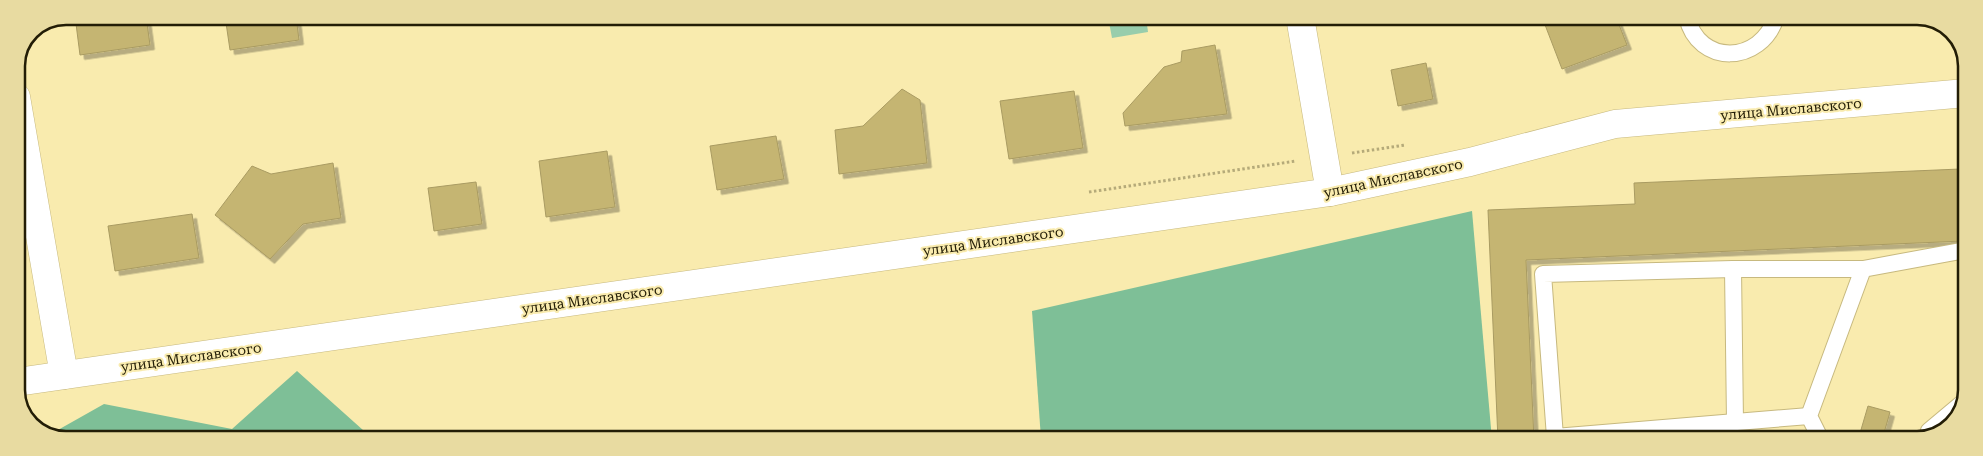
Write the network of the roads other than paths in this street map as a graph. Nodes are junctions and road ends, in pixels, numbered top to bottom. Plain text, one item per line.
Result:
1 (1301, 25) edge
2 (1689, 25) edge
3 (1773, 25) edge
4 (1958, 94) edge
5 (25, 148) edge
6 (1330, 192) junction
7 (1958, 251) edge
8 (1733, 269) junction
9 (1862, 269) junction
10 (64, 375) junction
11 (25, 381) edge
12 (1953, 411) edge
13 (1809, 416) junction
14 (1735, 422) junction
15 (1932, 428) edge
16 (1554, 431) edge
17 (1626, 431) edge
18 (1816, 431) edge

1 - 6 street
2 - 3 lane
4 - 6 street, улица Миславского
5 - 10 street
6 - 10 street, улица Миславского
7 - 9 lane
8 - 9 lane
8 - 14 lane
8 - 16 lane
9 - 13 lane
10 - 11 street, улица Миславского
12 - 15 lane
13 - 14 lane
13 - 18 lane
14 - 17 lane

